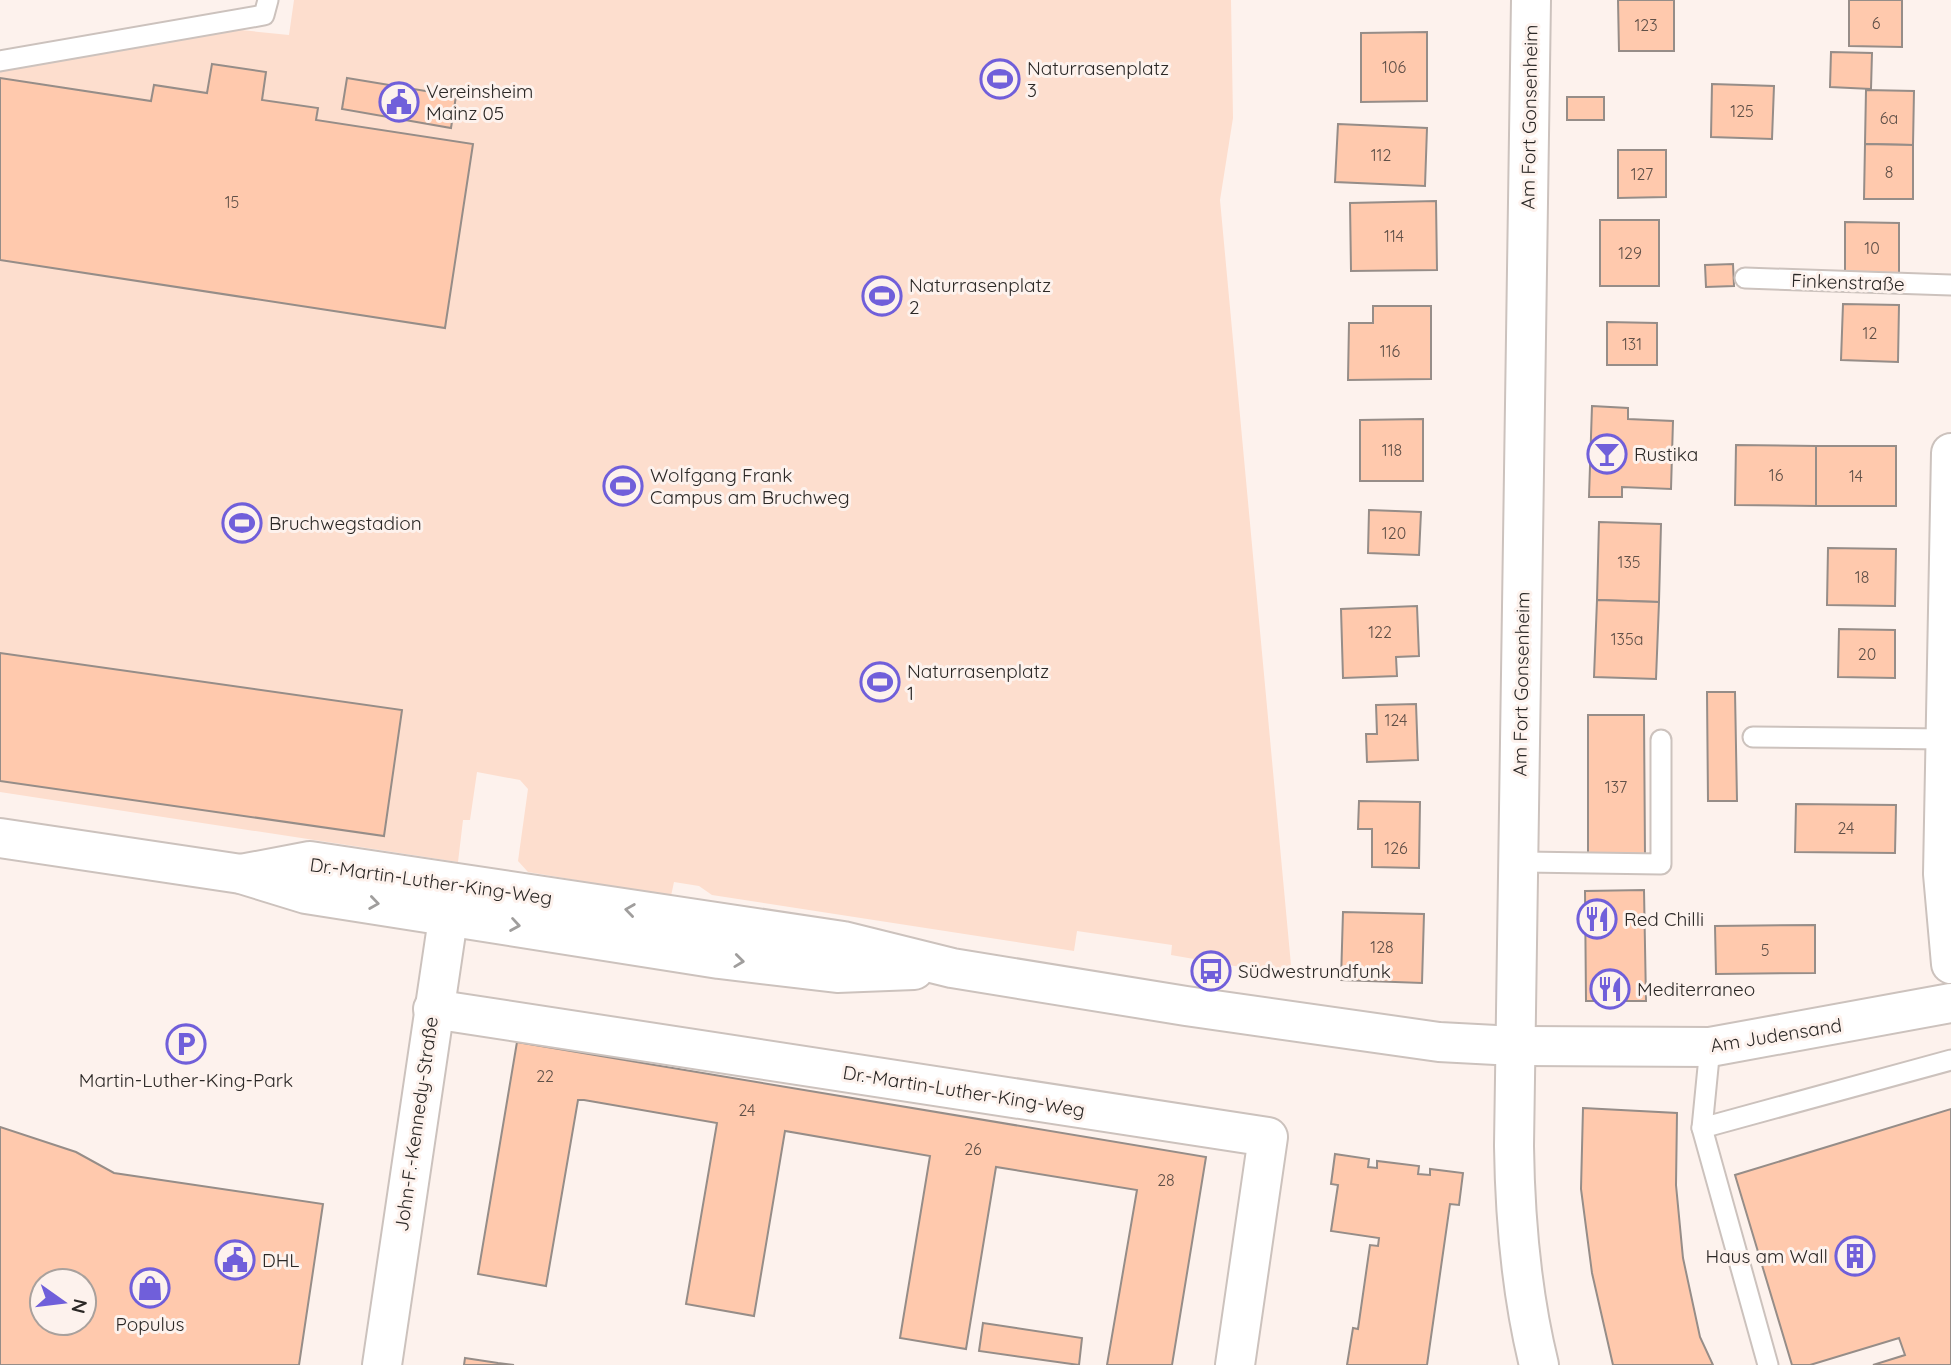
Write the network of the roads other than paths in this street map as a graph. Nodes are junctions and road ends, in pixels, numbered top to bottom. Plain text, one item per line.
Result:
1 (268, 0) edge
2 (1531, 0) edge
3 (0, 61) edge
4 (1745, 278) dead end
5 (1951, 285) edge
6 (1951, 453) edge
7 (1753, 737) dead end
8 (1946, 739) junction
9 (1661, 740) dead end
10 (0, 838) edge
11 (1519, 862) junction
12 (450, 898) junction
13 (1951, 964) edge
14 (1951, 1003) edge
15 (433, 1009) junction
16 (1515, 1046) junction
17 (1710, 1046) junction
18 (1951, 1060) edge
19 (1702, 1128) junction
20 (382, 1365) edge
21 (1236, 1365) edge
22 (1539, 1365) edge
23 (1768, 1365) edge

1 - 3 lane
2 - 11 street, Am Fort Gonsenheim
4 - 5 lane, Finkenstraße
6 - 8 street
7 - 8 lane
8 - 13 street
9 - 11 lane
10 - 12 street, Dr.-Martin-Luther-King-Weg
11 - 16 street, Am Fort Gonsenheim
12 - 15 street, John-F.-Kennedy-Straße
12 - 16 street, Dr.-Martin-Luther-King-Weg
14 - 17 street, Am Judensand
15 - 20 street, John-F.-Kennedy-Straße
15 - 21 street, Dr.-Martin-Luther-King-Weg
16 - 17 street, Am Judensand
16 - 22 street, Am Fort Gonsenheim
17 - 19 lane
18 - 19 lane
19 - 23 lane

